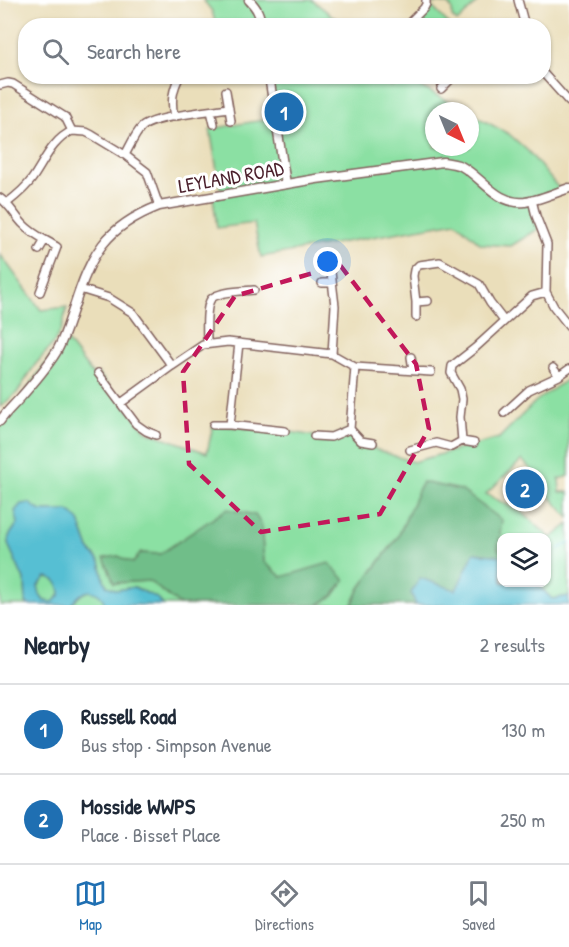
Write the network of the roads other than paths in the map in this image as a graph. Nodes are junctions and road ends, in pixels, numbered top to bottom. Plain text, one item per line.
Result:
1 (249, 0) edge
2 (426, 0) edge
3 (519, 0) edge
4 (260, 18) edge
5 (414, 18) edge
6 (523, 18) edge
7 (551, 83) edge
8 (177, 84) edge
9 (270, 84) edge
10 (446, 84) edge
11 (0, 85) edge
12 (441, 89) dead end
13 (226, 91) dead end
14 (569, 102) edge
15 (229, 108) junction
16 (211, 111) junction
17 (174, 117) junction
18 (231, 121) dead end
19 (214, 124) dead end
20 (72, 132) junction
21 (125, 155) junction
22 (286, 184) junction
23 (569, 188) edge
24 (0, 198) edge
25 (532, 200) junction
26 (7, 203) junction
27 (159, 206) junction
28 (45, 240) junction
29 (39, 250) dead end
30 (331, 272) dead end
31 (332, 282) junction
32 (322, 284) dead end
33 (80, 289) junction
34 (254, 290) dead end
35 (40, 292) dead end
36 (546, 292) junction
37 (428, 301) dead end
38 (416, 302) junction
39 (416, 317) dead end
40 (504, 321) junction
41 (569, 326) edge
42 (207, 343) junction
43 (239, 343) junction
44 (332, 354) junction
45 (411, 357) dead end
46 (172, 366) junction
47 (355, 367) junction
48 (553, 368) dead end
49 (569, 369) edge
50 (413, 370) junction
51 (431, 372) dead end
52 (98, 373) dead end
53 (559, 376) junction
54 (121, 403) junction
55 (504, 413) dead end
56 (0, 421) edge
57 (213, 425) dead end
58 (230, 425) junction
59 (350, 429) junction
60 (285, 431) dead end
61 (156, 435) dead end
62 (314, 436) dead end
63 (462, 441) junction
64 (373, 443) dead end
65 (474, 443) dead end
66 (410, 450) dead end

1 - 4 street
2 - 5 street
3 - 6 street
7 - 14 street
8 - 17 street
9 - 22 street
10 - 12 street
11 - 20 street
13 - 15 street
15 - 16 street
15 - 18 street
16 - 17 street
16 - 19 street
17 - 21 street
20 - 21 street
20 - 26 street
21 - 27 street
22 - 25 street, LEYLAND ROAD
22 - 27 street, LEYLAND ROAD
23 - 25 street, LEYLAND ROAD
24 - 26 street
25 - 36 street
26 - 28 street
27 - 33 street, LEYLAND ROAD
28 - 29 street
28 - 35 street
30 - 31 street
31 - 32 street
31 - 44 street
33 - 46 street
33 - 56 street, LEYLAND ROAD
34 - 42 street
36 - 40 street
36 - 41 street
37 - 38 street
38 - 39 street
38 - 40 street
40 - 63 street
42 - 43 street
42 - 46 street
43 - 44 street
43 - 58 street
44 - 47 street
45 - 50 street
46 - 54 street
47 - 50 street
47 - 59 street
48 - 53 street
49 - 53 street
50 - 51 street
52 - 54 street
53 - 55 street
54 - 61 street
57 - 58 street
58 - 60 street
59 - 62 street
59 - 64 street
63 - 65 street
63 - 66 street

